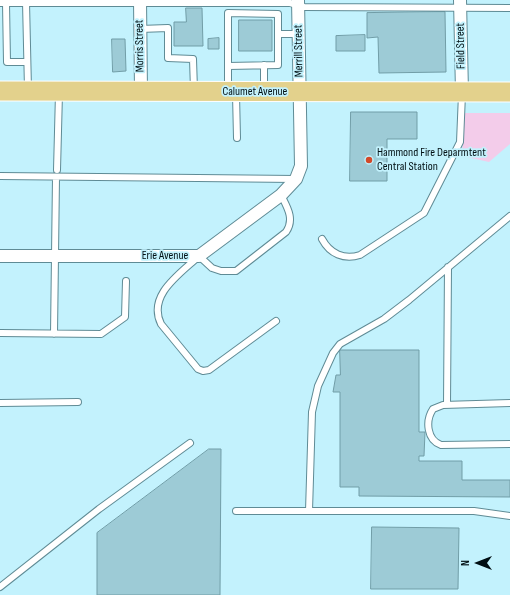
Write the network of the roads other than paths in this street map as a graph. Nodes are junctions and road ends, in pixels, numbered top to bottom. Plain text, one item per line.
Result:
1 (378, 0) edge
2 (63, 1) edge
3 (140, 1) edge
4 (219, 1) edge
5 (26, 2) junction
6 (3, 3) edge
7 (298, 3) edge
8 (460, 4) edge
9 (378, 7) junction
10 (510, 8) edge
11 (140, 28) junction
12 (278, 34) junction
13 (299, 34) junction
14 (28, 62) junction
15 (228, 66) junction
16 (264, 66) junction
17 (0, 91) edge
18 (28, 91) junction
19 (59, 91) junction
20 (141, 91) junction
21 (194, 91) junction
22 (232, 91) junction
23 (264, 92) junction
24 (300, 92) junction
25 (462, 92) junction
26 (510, 92) edge
27 (237, 138) dead end
28 (57, 173) junction
29 (0, 176) edge
30 (297, 176) junction
31 (281, 195) junction
32 (510, 216) edge
33 (322, 239) dead end
34 (0, 256) edge
35 (55, 256) junction
36 (199, 256) junction
37 (448, 267) junction
38 (126, 282) dead end
39 (276, 321) dead end
40 (0, 334) edge
41 (54, 334) junction
42 (78, 402) dead end
43 (0, 403) edge
44 (510, 403) edge
45 (447, 404) junction
46 (190, 443) dead end
47 (510, 444) edge
48 (236, 511) dead end
49 (309, 511) junction
50 (510, 516) edge
51 (0, 587) edge

1 - 9 lane
2 - 3 lane
2 - 5 lane
3 - 4 lane
3 - 11 street, Morris Street
4 - 7 lane
5 - 6 lane
5 - 14 lane
6 - 14 lane
7 - 9 lane
7 - 13 street, Merrill Street
8 - 9 lane
8 - 10 lane
8 - 25 street, Field Street
11 - 20 street, Morris Street
11 - 21 lane
12 - 13 lane
12 - 15 lane
12 - 16 lane
13 - 24 street, Merrill Street
14 - 18 lane
15 - 16 lane
15 - 22 lane
16 - 23 lane
17 - 18 main road, Calumet Avenue
18 - 19 main road, Calumet Avenue
19 - 20 main road, Calumet Avenue
19 - 28 lane
20 - 21 main road, Calumet Avenue
21 - 22 main road, Calumet Avenue
22 - 23 main road, Calumet Avenue
22 - 27 lane
23 - 24 main road, Calumet Avenue
24 - 25 main road, Calumet Avenue
24 - 30 street, Merrill Street
25 - 26 main road, Calumet Avenue
25 - 33 lane
28 - 29 lane
28 - 30 lane
28 - 35 lane
30 - 31 street, Erie Avenue
31 - 36 street, Erie Avenue
31 - 36 lane
32 - 37 lane
34 - 35 street, Erie Avenue
35 - 36 street, Erie Avenue
35 - 41 lane
36 - 39 lane
37 - 45 lane
37 - 49 lane
38 - 41 lane
40 - 41 lane
42 - 43 lane
44 - 45 lane
45 - 47 lane
46 - 51 lane
48 - 49 lane
49 - 50 lane

